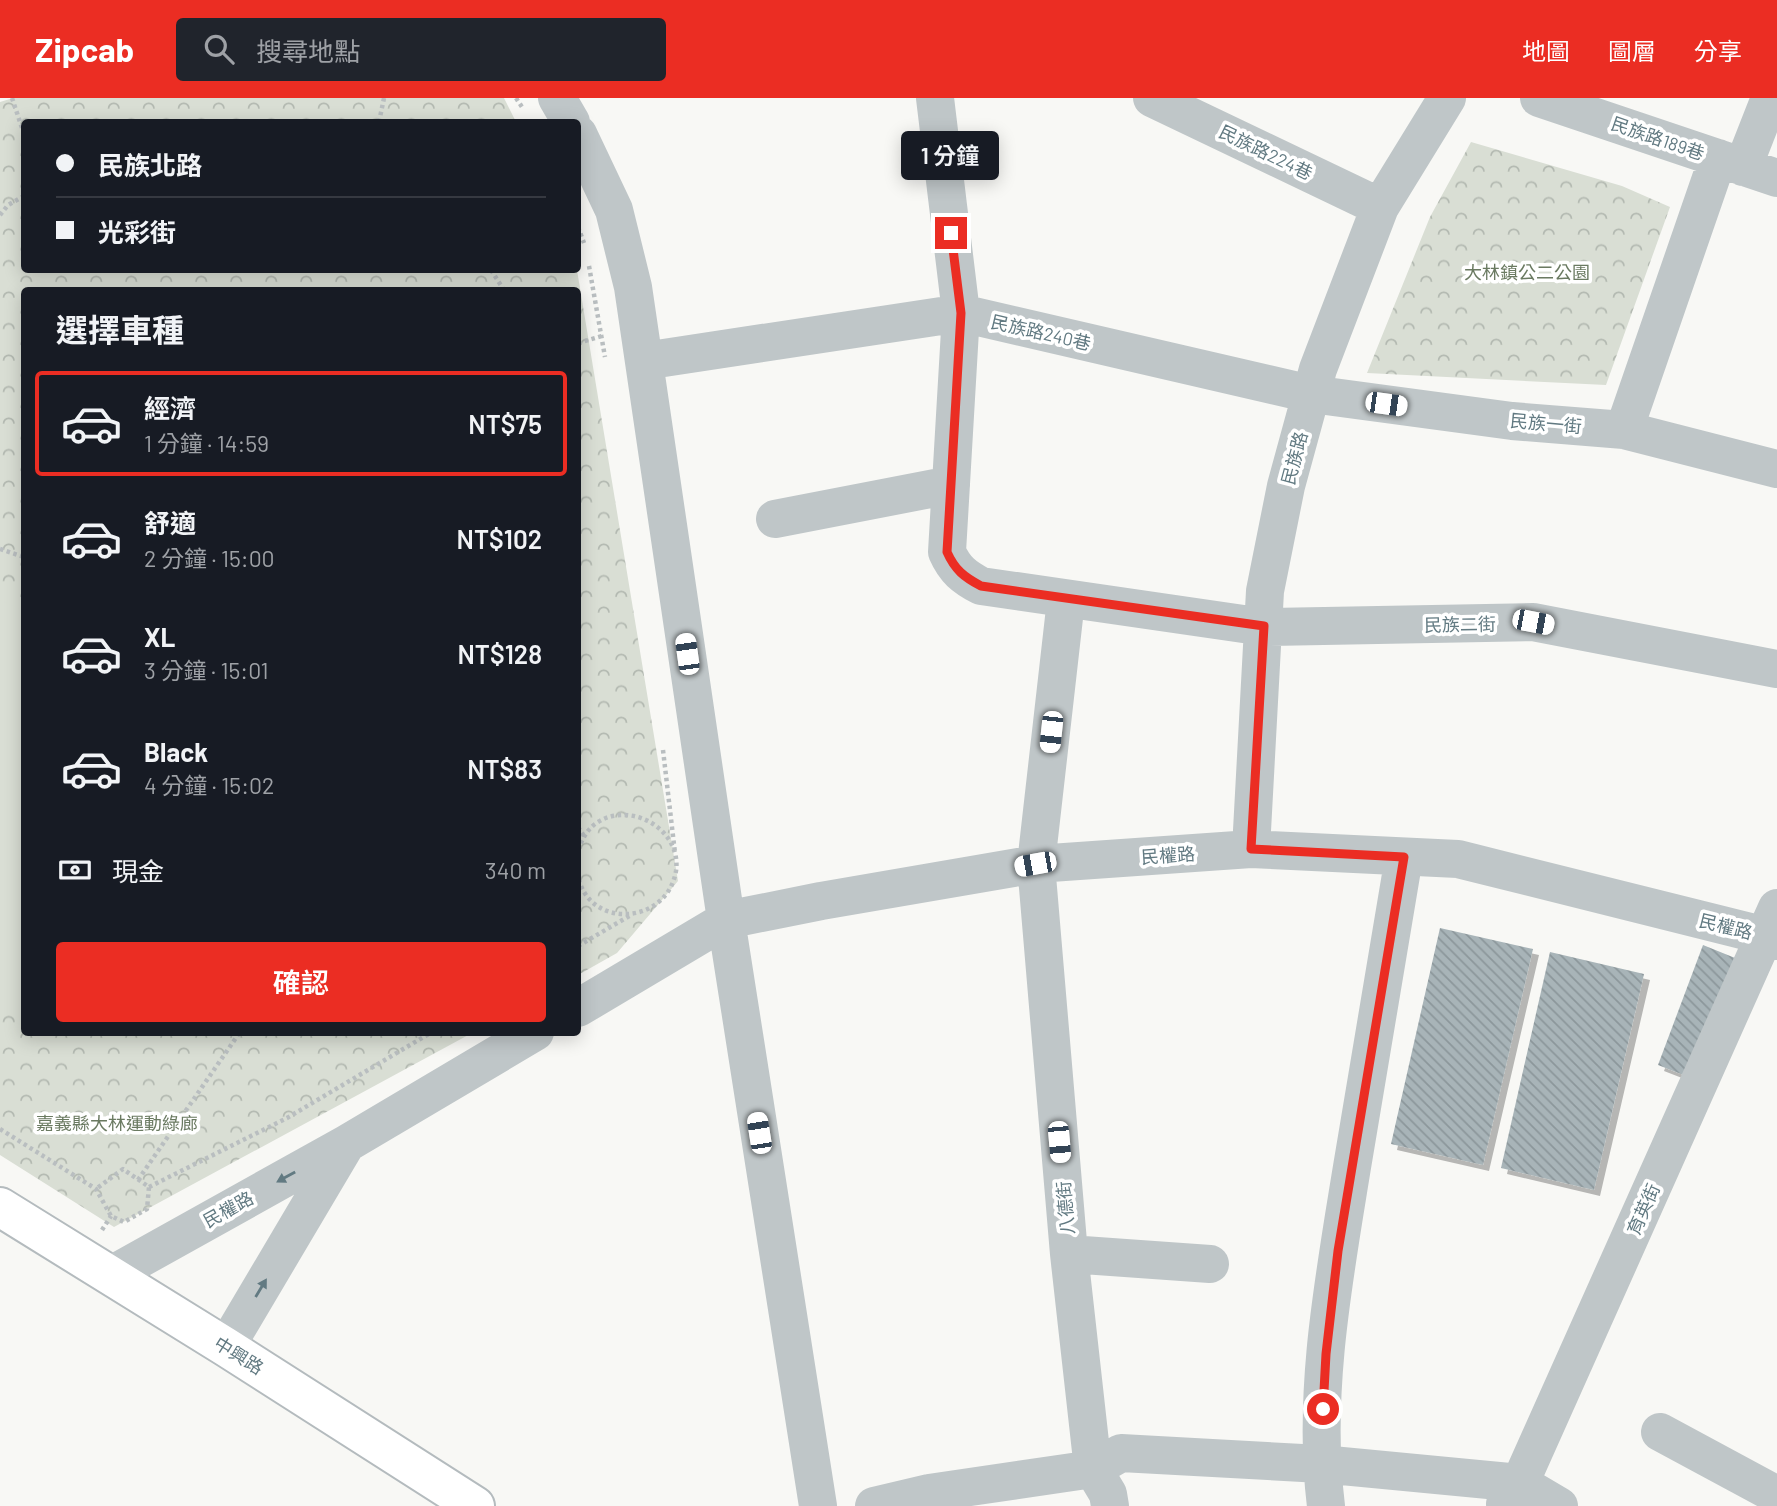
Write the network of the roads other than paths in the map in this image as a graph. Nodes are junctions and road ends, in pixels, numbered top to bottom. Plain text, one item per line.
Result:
1 (557, 98) edge
2 (935, 98) edge
3 (1152, 98) edge
4 (1447, 98) edge
5 (1539, 98) edge
6 (1770, 98) edge
7 (569, 119) edge
8 (581, 140) edge
9 (1746, 168) edge
10 (1380, 207) junction
11 (961, 313) junction
12 (644, 361) junction
13 (1311, 394) junction
14 (1624, 430) junction
15 (1777, 469) edge
16 (951, 485) junction
17 (775, 519) dead end
18 (1066, 600) junction
19 (1264, 626) junction
20 (1777, 669) edge
21 (1251, 849) junction
22 (1404, 857) junction
23 (1035, 864) junction
24 (726, 920) junction
25 (1773, 928) edge
26 (581, 1006) edge
27 (528, 1036) edge
28 (346, 1144) junction
29 (0, 1207) edge
30 (1069, 1254) junction
31 (1210, 1264) dead end
32 (111, 1275) junction
33 (226, 1347) junction
34 (1660, 1432) dead end
35 (1321, 1464) junction
36 (1093, 1469) junction
37 (1512, 1494) edge
38 (1773, 1497) edge
39 (930, 1500) edge
40 (475, 1506) edge
41 (818, 1506) edge
42 (874, 1506) edge
43 (1110, 1506) edge
44 (1326, 1506) edge
45 (1559, 1506) edge

1 - 7 street
2 - 11 street, 民族二街
3 - 10 street, 民族路224巷
4 - 10 street, 民族路
5 - 9 street, 民族路189巷
6 - 9 street
8 - 12 street
9 - 14 street
10 - 13 street, 民族路
11 - 12 street, 民族路240巷
11 - 13 street, 民族路240巷
11 - 16 street, 民族二街
12 - 24 street
13 - 14 street, 民族一街
13 - 19 street, 民族路
14 - 15 street, 民族一街
16 - 17 street
16 - 18 street, 民族二街
18 - 19 street, 民族二街
18 - 23 street, 八德街
19 - 20 street, 民族二街
19 - 21 street, 民族路
21 - 22 street, 民權路
21 - 23 street, 民權路
22 - 25 street, 民權路
22 - 35 street
23 - 24 street, 民權路
23 - 30 street, 八德街
24 - 26 street, 民權路
24 - 41 street
25 - 37 street, 育英街
27 - 28 street, 民權路
28 -> 32 street, 民權路
33 -> 28 street, 民權路
29 - 32 main road, 中興路
30 - 31 street
30 - 36 street, 八德街
32 - 33 main road, 中興路
33 - 40 main road, 中興路
34 - 38 street
35 - 36 street
35 - 37 street
35 - 44 street
36 - 39 street
36 - 43 street
37 - 45 street
39 - 42 street

